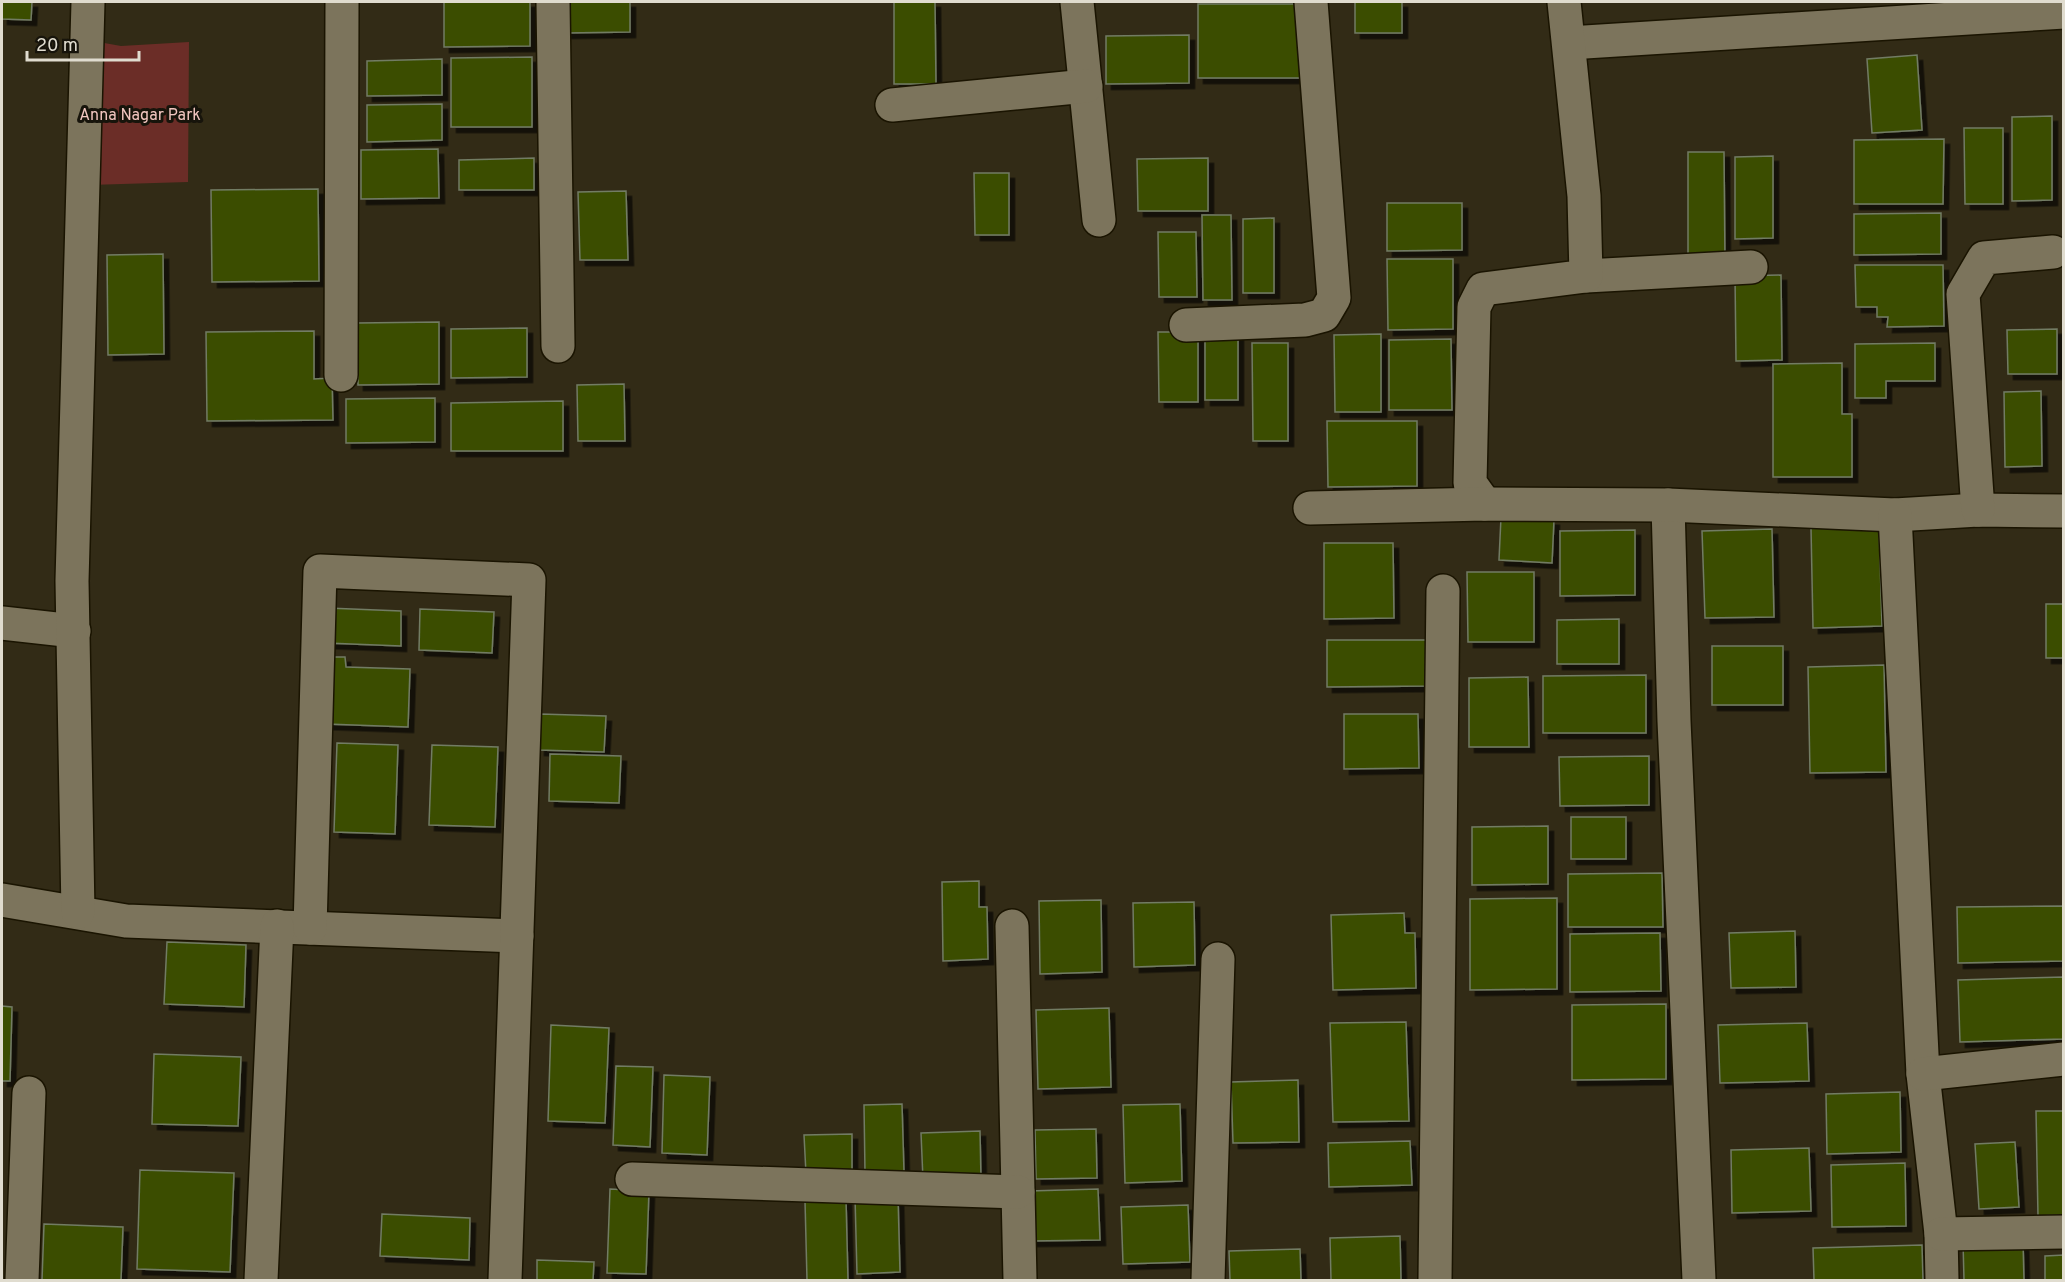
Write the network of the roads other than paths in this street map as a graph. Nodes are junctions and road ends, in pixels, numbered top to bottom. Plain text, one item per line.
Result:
1 (88, 2) edge
2 (342, 2) edge
3 (553, 2) edge
4 (1077, 2) edge
5 (1311, 2) edge
6 (1564, 2) edge
7 (2064, 12) edge
8 (1854, 14) edge
9 (1569, 43) junction
10 (1086, 86) junction
11 (892, 105) dead end
12 (1099, 220) dead end
13 (2053, 252) dead end
14 (1751, 267) dead end
15 (1586, 276) junction
16 (1186, 325) dead end
17 (558, 346) dead end
18 (341, 375) dead end
19 (1485, 504) junction
20 (1668, 505) junction
21 (1310, 508) dead end
22 (1978, 510) junction
23 (2064, 511) edge
24 (1895, 516) junction
25 (1443, 591) dead end
26 (2, 623) edge
27 (74, 631) junction
28 (2, 900) edge
29 (78, 912) junction
30 (277, 926) junction
31 (1012, 926) dead end
32 (310, 928) junction
33 (517, 936) junction
34 (1218, 959) dead end
35 (2064, 1059) edge
36 (1923, 1074) junction
37 (29, 1093) dead end
38 (632, 1179) dead end
39 (1018, 1192) junction
40 (2064, 1232) edge
41 (1941, 1234) junction
42 (22, 1281) edge
43 (261, 1281) edge
44 (506, 1281) edge
45 (1020, 1281) edge
46 (1208, 1281) edge
47 (1435, 1281) edge
48 (1699, 1281) edge
49 (1942, 1281) edge

1 - 27 street
2 - 18 street
3 - 17 street
4 - 10 street
5 - 16 street
6 - 9 street
7 - 8 street
8 - 9 street
9 - 15 street
10 - 11 street
10 - 12 street
13 - 22 street
14 - 15 street
15 - 19 street
19 - 20 street
19 - 21 street
20 - 24 street
20 - 48 street
22 - 23 street
22 - 24 street
24 - 36 street
25 - 47 street
26 - 27 street
27 - 29 street
28 - 29 street
29 - 30 street
30 - 32 street
30 - 43 street
31 - 39 street
32 - 33 street
32 - 33 street
33 - 44 street
34 - 46 street
35 - 36 street
36 - 41 street
37 - 42 street
38 - 39 street
39 - 45 street
40 - 41 street
41 - 49 street

